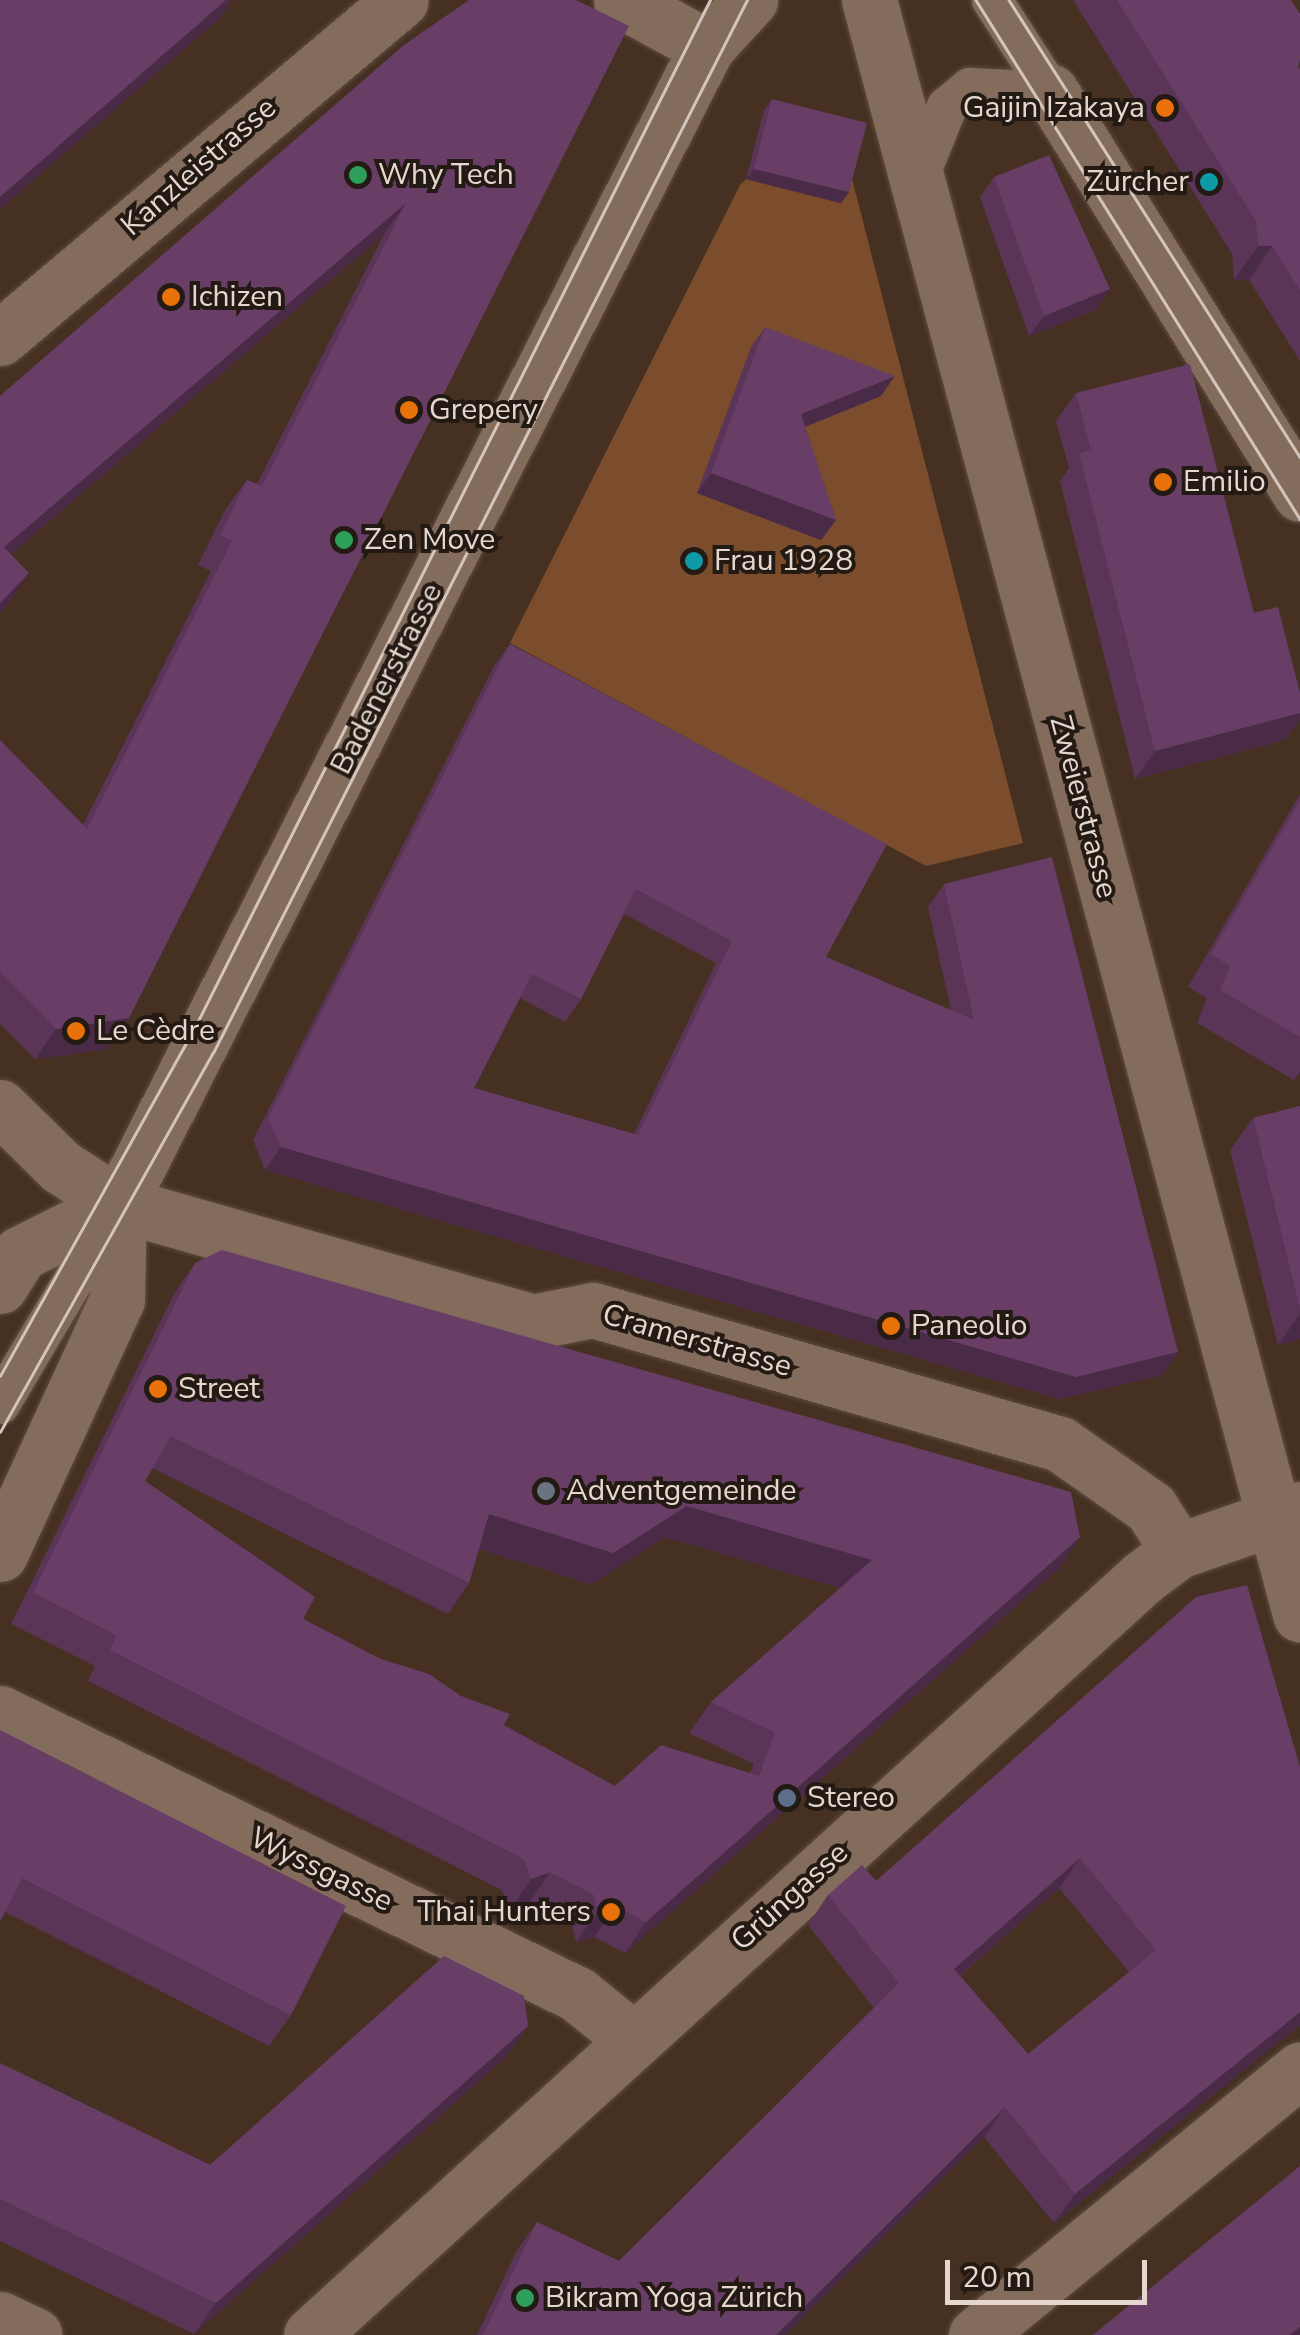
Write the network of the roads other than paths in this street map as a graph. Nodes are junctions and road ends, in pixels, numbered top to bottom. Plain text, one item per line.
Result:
1 (621, 0) edge
2 (750, 0) edge
3 (869, 0) edge
4 (992, 0) edge
5 (363, 10) edge
6 (717, 23) edge
7 (1051, 92) junction
8 (918, 178) junction
9 (0, 338) edge
10 (1300, 494) edge
11 (0, 1107) edge
12 (120, 1204) junction
13 (0, 1286) edge
14 (0, 1404) edge
15 (1285, 1514) edge
16 (1178, 1551) junction
17 (0, 1554) edge
18 (1300, 1614) edge
19 (0, 1713) edge
20 (634, 2040) junction
21 (1300, 2070) edge
22 (0, 2320) edge
23 (34, 2335) edge
24 (311, 2335) edge
25 (976, 2335) edge

1 - 6 street
2 - 6 street, Badenerstrasse
3 - 8 street, Zweierstrasse
4 - 7 lane
5 - 9 street, Kanzleistrasse
6 - 12 street, Badenerstrasse
7 - 8 lane
7 - 10 street
8 - 15 street, Zweierstrasse
11 - 12 street, Cramerstrasse
12 - 13 street
12 - 14 lane, Badenerstrasse
12 - 16 street, Cramerstrasse
12 - 17 street, Badenerstrasse
15 - 16 street, Grüngasse
15 - 18 street, Zweierstrasse
16 - 20 street, Grüngasse
19 - 20 street, Wyssgasse
20 - 24 street, Grüngasse
21 - 25 street
22 - 23 street

